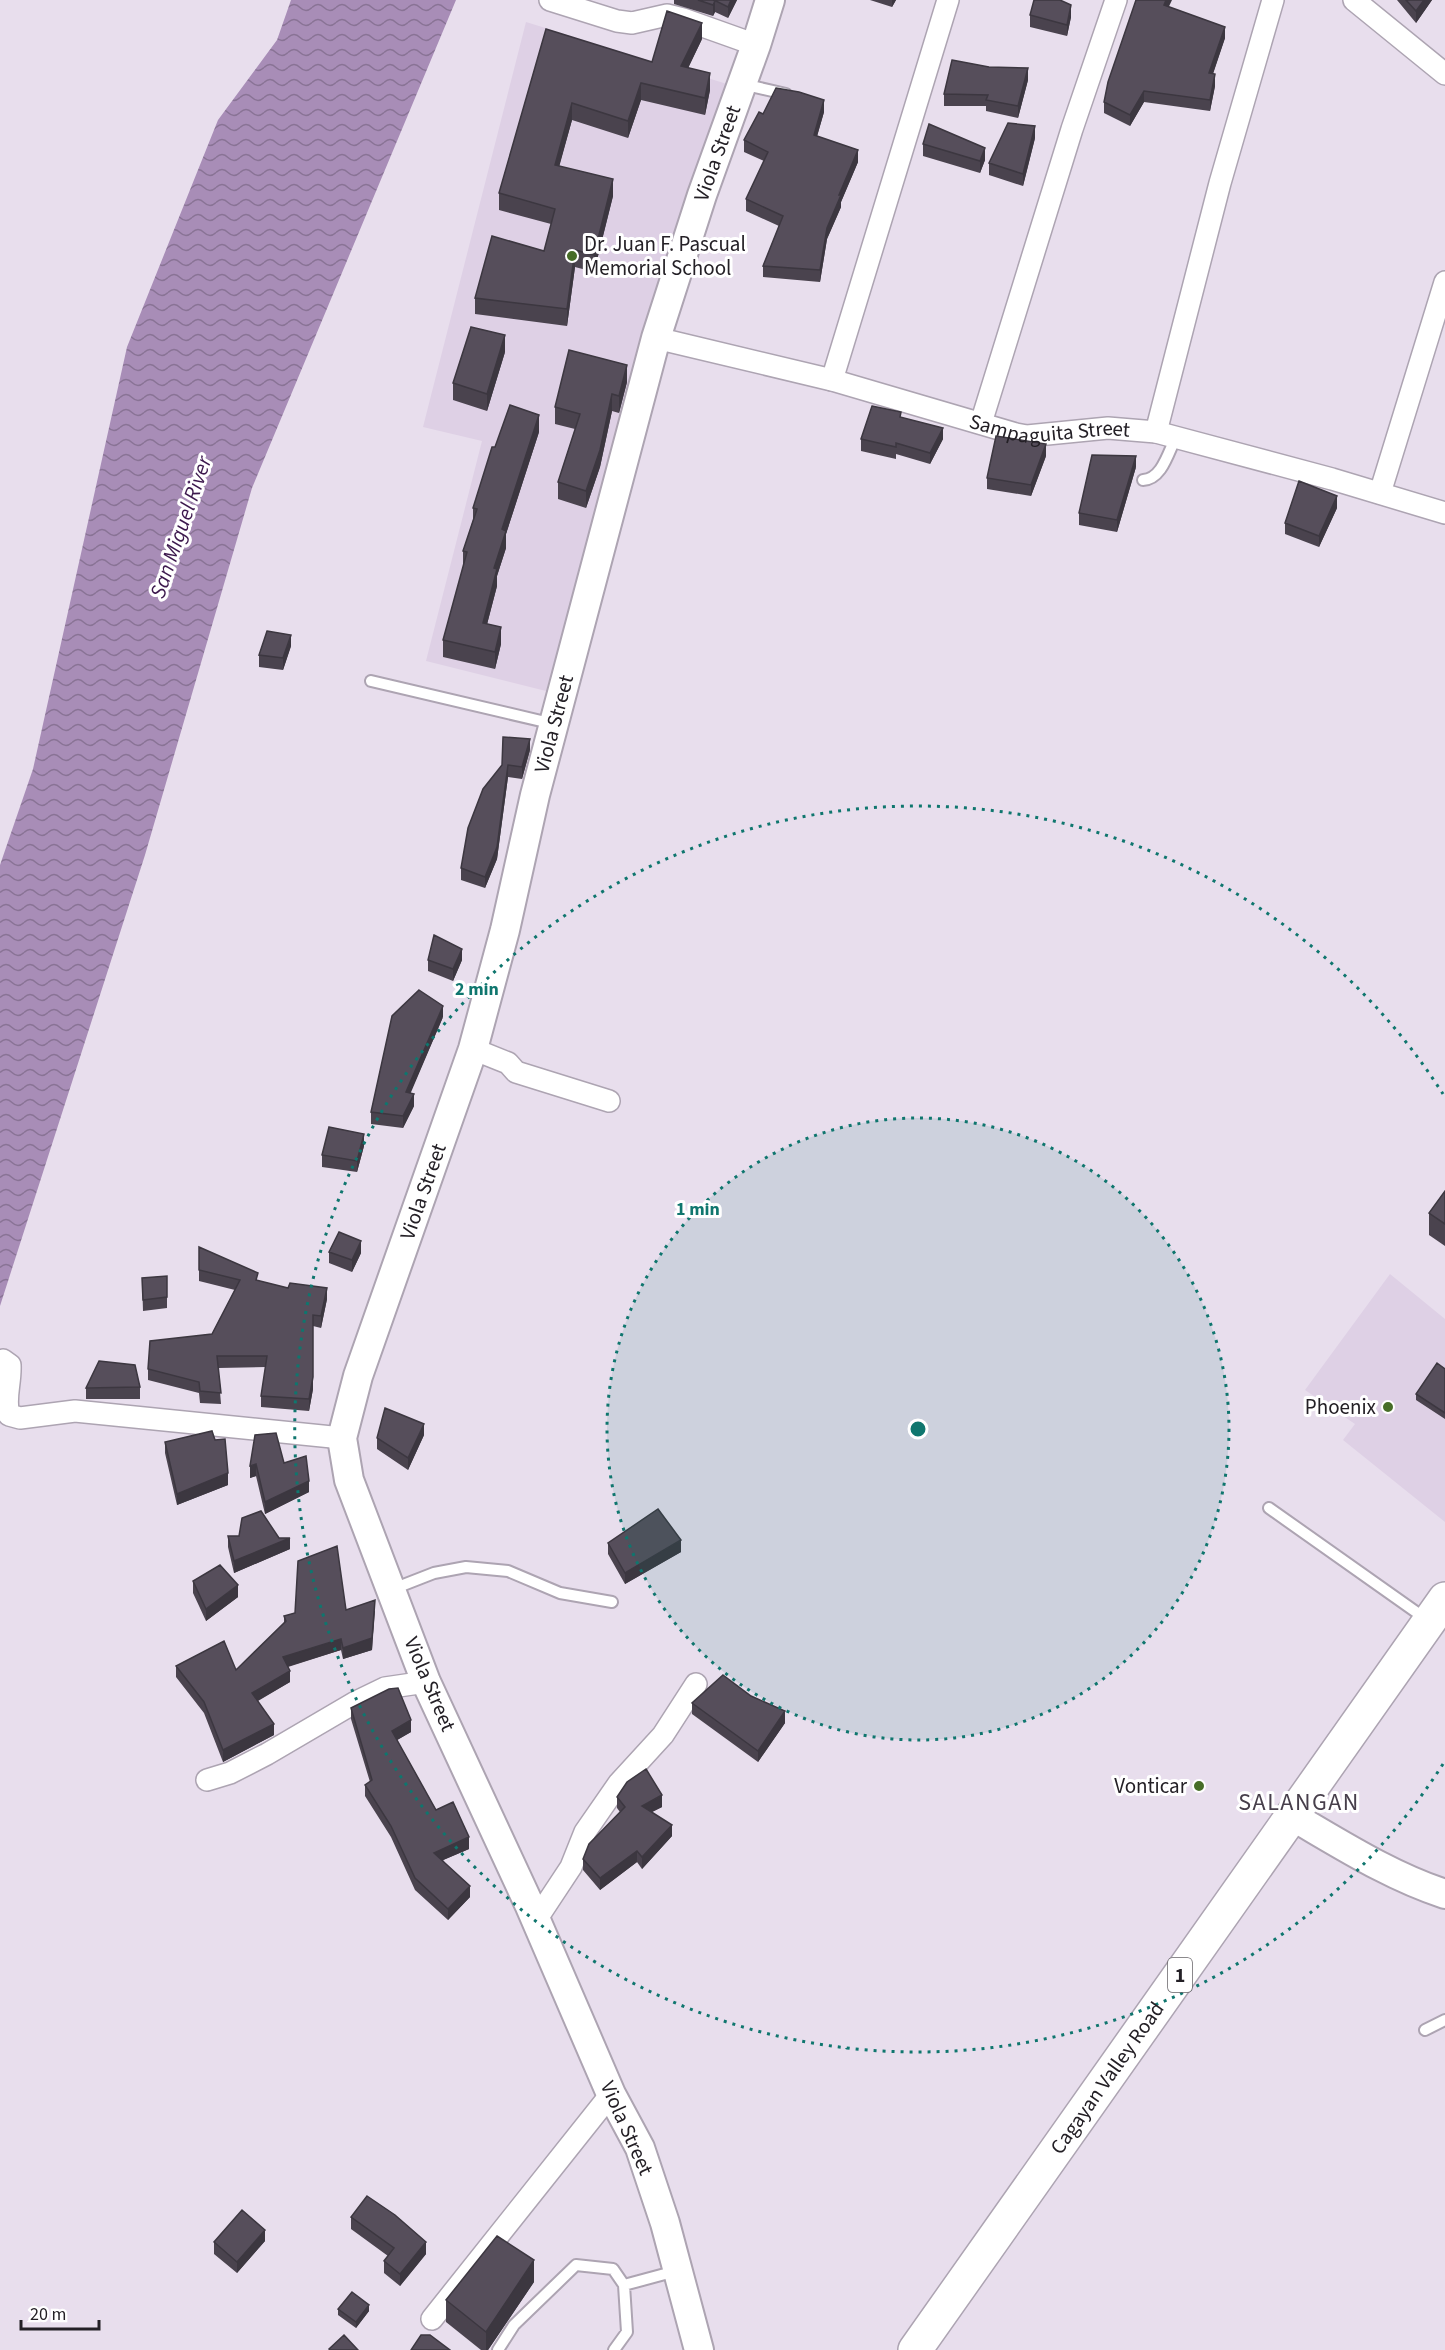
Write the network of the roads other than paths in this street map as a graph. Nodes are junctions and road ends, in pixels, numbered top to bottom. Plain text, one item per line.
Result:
1 (550, 0) edge
2 (770, 0) edge
3 (948, 0) edge
4 (1116, 0) edge
5 (1273, 0) edge
6 (1354, 0) edge
7 (756, 45) junction
8 (1445, 74) edge
9 (742, 84) junction
10 (796, 97) edge
11 (1445, 282) edge
12 (1437, 336) edge
13 (656, 338) junction
14 (832, 381) junction
15 (981, 423) junction
16 (1166, 434) junction
17 (1143, 480) dead end
18 (1380, 493) junction
19 (1445, 513) edge
20 (370, 681) dead end
21 (554, 724) junction
22 (473, 1049) junction
23 (609, 1101) dead end
24 (1, 1360) edge
25 (342, 1438) junction
26 (1269, 1508) dead end
27 (392, 1589) junction
28 (612, 1602) dead end
29 (1437, 1610) edge
30 (426, 1682) junction
31 (696, 1684) dead end
32 (207, 1780) dead end
33 (1292, 1816) junction
34 (1445, 1894) edge
35 (536, 1920) junction
36 (1445, 2020) edge
37 (1425, 2030) dead end
38 (611, 2094) junction
39 (677, 2271) junction
40 (624, 2285) junction
41 (432, 2319) dead end
42 (498, 2350) edge
43 (614, 2350) edge
44 (699, 2350) edge
45 (915, 2350) edge

1 - 7 street
2 - 7 street, Viola Street
3 - 14 street
4 - 15 street
5 - 16 street
6 - 8 street
7 - 9 street, Viola Street
9 - 10 lane
9 - 13 street, Viola Street
11 - 12 street
12 - 18 street
13 - 14 street, Sampaguita Street
13 - 21 street, Viola Street
14 - 15 street, Sampaguita Street
15 - 16 street, Sampaguita Street
16 - 17 lane
16 - 18 street, Sampaguita Street
18 - 19 street, Sampaguita Street
20 - 21 lane
21 - 22 street, Viola Street
22 - 23 street
22 - 25 street, Viola Street
24 - 25 street
25 - 27 street, Viola Street
26 - 29 lane
27 - 28 lane
27 - 30 street, Viola Street
29 - 33 highway, Cagayan Valley Road / 1
30 - 32 street
30 - 35 street, Viola Street
31 - 35 street
33 - 34 street
33 - 45 highway, Cagayan Valley Road / 1
35 - 38 street, Viola Street
36 - 37 lane
38 - 39 street, Viola Street
38 - 41 street
39 - 40 lane
39 - 44 street, Viola Street
40 - 42 lane
40 - 43 lane

